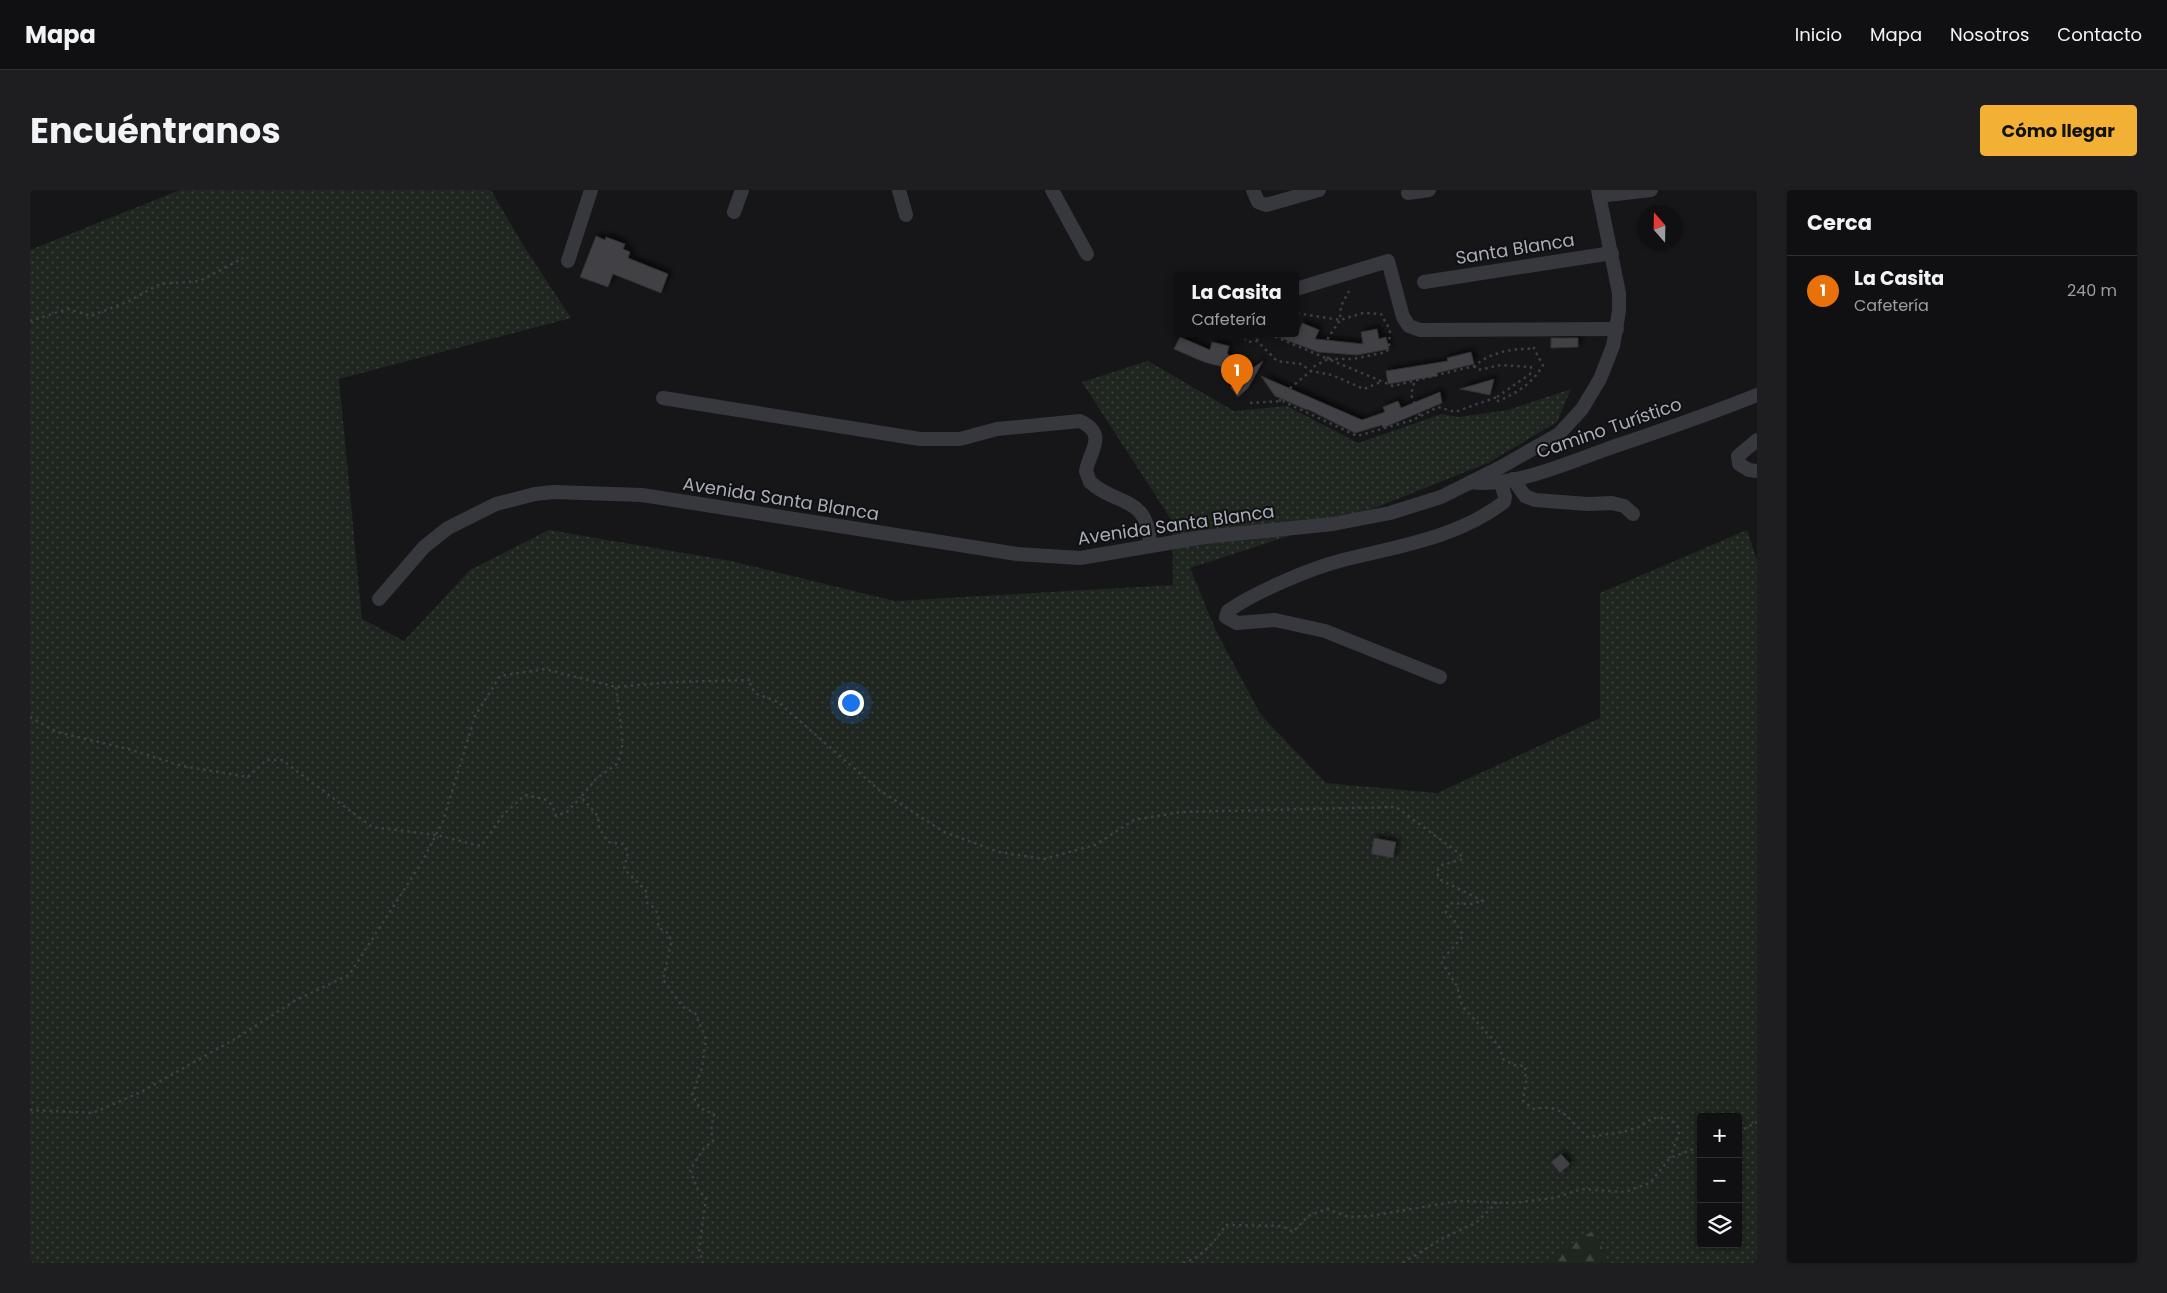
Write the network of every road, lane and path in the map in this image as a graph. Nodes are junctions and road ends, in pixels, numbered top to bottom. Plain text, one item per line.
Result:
1 (591, 190) edge
2 (742, 190) edge
3 (899, 190) edge
4 (1052, 190) edge
5 (1253, 190) edge
6 (1319, 190) edge
7 (1430, 190) edge
8 (1651, 190) edge
9 (1408, 193) dead end
10 (1599, 193) edge
11 (734, 212) dead end
12 (906, 215) dead end
13 (1612, 253) junction
14 (1087, 254) dead end
15 (243, 258) dead end
16 (568, 261) dead end
17 (1424, 282) dead end
18 (1299, 288) edge
19 (1349, 291) dead end
20 (1299, 313) edge
21 (30, 320) edge
22 (1340, 320) junction
23 (1617, 329) junction
24 (1536, 330) junction
25 (1242, 337) edge
26 (1258, 337) edge
27 (1276, 337) edge
28 (1257, 342) junction
29 (1534, 348) junction
30 (1328, 359) junction
31 (1474, 366) junction
32 (1311, 371) junction
33 (1382, 381) junction
34 (1414, 383) junction
35 (1757, 394) edge
36 (1496, 397) junction
37 (662, 398) dead end
38 (1282, 402) junction
39 (1250, 403) dead end
40 (1420, 416) junction
41 (1757, 440) edge
42 (1757, 471) edge
43 (1507, 481) junction
44 (1471, 482) junction
45 (1632, 514) dead end
46 (1150, 545) junction
47 (379, 600) dead end
48 (1440, 677) dead end
49 (616, 687) junction
50 (30, 716) edge
51 (581, 797) junction
52 (436, 835) junction
53 (30, 1110) edge
54 (1757, 1122) edge
55 (1742, 1130) edge
56 (1697, 1148) edge
57 (1670, 1158) junction
58 (1496, 1202) junction
59 (703, 1263) edge
60 (1183, 1263) edge
61 (1403, 1263) edge

1 - 16 street
2 - 11 street
3 - 12 street
4 - 14 street
5 - 6 street
7 - 9 street
8 - 10 street
10 - 13 street, Avenida Santa Blanca
13 - 17 street, Santa Blanca
13 - 23 street, Avenida Santa Blanca
15 - 21 path
18 - 24 street
19 - 22 path
20 - 22 path
22 - 30 path
22 - 30 path
23 - 24 street
23 - 44 street, Avenida Santa Blanca
24 - 29 path
25 - 28 path
26 - 28 path
27 - 30 path
28 - 32 path
29 - 31 path
29 - 36 path
30 - 32 path
30 - 33 path
31 - 34 path
31 - 36 path
32 - 33 path
32 - 38 path
33 - 34 path
34 - 40 path
35 - 43 street, Camino Turístico
36 - 40 path
37 - 46 street
38 - 39 path
38 - 40 path
41 - 42 street
43 - 44 street, Camino Turístico
43 - 45 street
43 - 48 street
44 - 46 street, Avenida Santa Blanca
46 - 47 street, Avenida Santa Blanca
49 - 51 path
49 - 52 path
49 - 57 path
50 - 52 path
51 - 52 path
51 - 59 path
52 - 53 path
54 - 55 path
56 - 57 path
57 - 58 path
58 - 60 path
58 - 61 path

